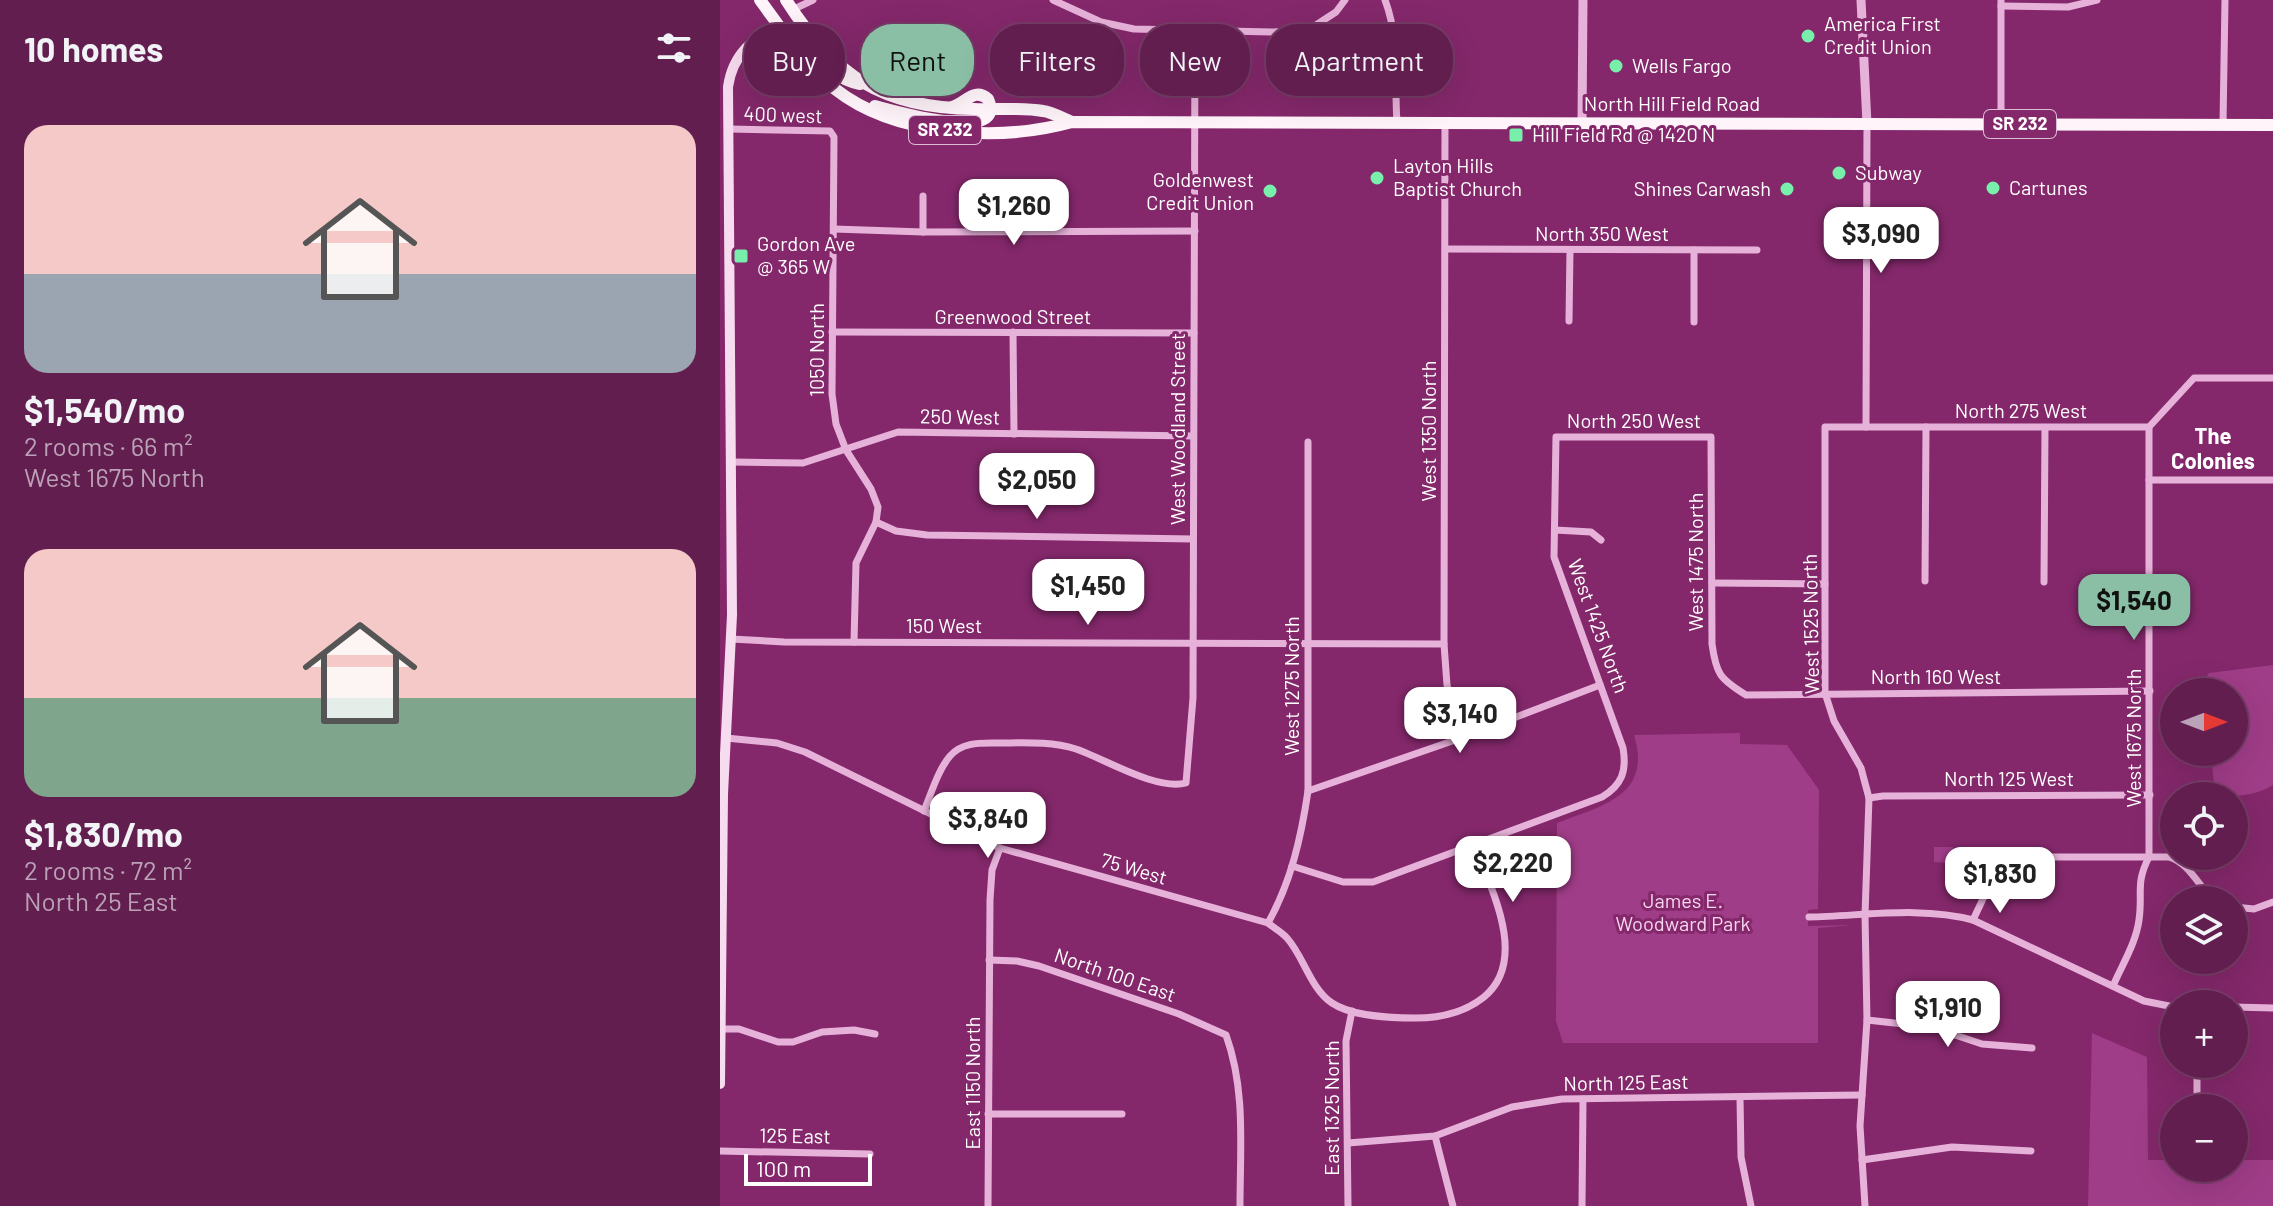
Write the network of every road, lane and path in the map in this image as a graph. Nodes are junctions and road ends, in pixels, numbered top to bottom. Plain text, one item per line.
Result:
1 (760, 0) edge
2 (769, 0) edge
3 (813, 0) edge
4 (1053, 0) edge
5 (1345, 0) edge
6 (1385, 0) edge
7 (1583, 0) edge
8 (1861, 0) edge
9 (2097, 0) edge
10 (2225, 0) edge
11 (2001, 3) edge
12 (789, 5) edge
13 (776, 24) edge
14 (1140, 30) edge
15 (1250, 30) edge
16 (744, 53) edge
17 (861, 81) edge
18 (845, 95) edge
19 (893, 96) edge
20 (1194, 96) edge
21 (852, 100) junction
22 (991, 110) junction
23 (1072, 122) junction
24 (1194, 122) junction
25 (1397, 122) junction
26 (1445, 123) junction
27 (1582, 123) junction
28 (726, 124) edge
29 (1867, 124) junction
30 (2001, 124) junction
31 (2223, 124) junction
32 (2273, 125) edge
33 (834, 137) joint
34 (923, 196) dead end
35 (834, 229) junction
36 (1195, 231) junction
37 (923, 232) junction
38 (1446, 249) junction
39 (1570, 250) junction
40 (1694, 250) junction
41 (1757, 250) dead end
42 (1569, 321) dead end
43 (1694, 322) dead end
44 (832, 332) junction
45 (1013, 332) junction
46 (1194, 333) junction
47 (2273, 378) edge
48 (1825, 427) joint
49 (1866, 427) junction
50 (1926, 427) junction
51 (2149, 427) junction
52 (2045, 428) junction
53 (1014, 434) junction
54 (1193, 436) junction
55 (1556, 437) joint
56 (1711, 437) joint
57 (1308, 442) dead end
58 (846, 450) junction
59 (732, 462) junction
60 (2149, 480) junction
61 (2273, 480) edge
62 (876, 522) junction
63 (1555, 530) junction
64 (1193, 539) junction
65 (1601, 540) dead end
66 (726, 581) edge
67 (1925, 581) dead end
68 (2044, 582) dead end
69 (1712, 583) junction
70 (1825, 584) junction
71 (731, 639) junction
72 (854, 642) junction
73 (1193, 644) junction
74 (1307, 644) junction
75 (1444, 644) junction
76 (1725, 682) joint
77 (1600, 685) junction
78 (2150, 691) junction
79 (1825, 693) junction
80 (726, 738) junction
81 (1461, 738) junction
82 (1308, 791) junction
83 (722, 794) edge
84 (2150, 795) junction
85 (1869, 798) junction
86 (924, 811) junction
87 (1474, 845) junction
88 (1000, 848) junction
89 (2149, 857) junction
90 (1292, 866) junction
91 (2201, 886) edge
92 (2273, 902) edge
93 (2248, 908) edge
94 (1865, 915) junction
95 (1809, 917) dead end
96 (1973, 920) junction
97 (1268, 923) junction
98 (989, 960) junction
99 (2113, 986) junction
100 (2160, 1004) edge
101 (2248, 1007) edge
102 (2273, 1008) edge
103 (1352, 1011) junction
104 (1867, 1020) junction
105 (720, 1029) edge
106 (875, 1034) dead end
107 (2032, 1048) dead end
108 (720, 1084) edge
109 (1862, 1095) junction
110 (1740, 1097) junction
111 (1583, 1099) junction
112 (988, 1114) junction
113 (1122, 1114) dead end
114 (1435, 1136) junction
115 (1348, 1143) junction
116 (720, 1151) edge
117 (2031, 1151) dead end
118 (870, 1154) dead end
119 (1862, 1160) junction
120 (988, 1206) edge
121 (1240, 1206) edge
122 (1348, 1206) edge
123 (1453, 1206) edge
124 (1582, 1206) edge
125 (1751, 1206) edge
126 (1865, 1206) edge

1 - 13 main road, SR 232
2 - 12 main road
3 - 12 street
4 - 14 street
5 - 15 street
6 - 25 street
7 - 27 street
8 - 29 street
9 - 11 street
10 - 31 street
11 - 30 street
12 - 17 main road, SR 232
16 - 28 main road
18 - 21 main road, SR 232
19 - 22 main road, SR 232
20 - 24 street, West Woodland Street
21 - 22 main road
21 - 23 main road, SR 232
22 - 23 main road, SR 232
23 - 24 main road, North Hill Field Road / SR 232
24 - 25 main road, North Hill Field Road / SR 232
24 - 36 street, West Woodland Street
25 - 26 main road, North Hill Field Road / SR 232
26 - 27 main road, North Hill Field Road / SR 232
26 - 38 street, West 1350 North
27 - 29 main road, North Hill Field Road / SR 232
28 - 33 street, 400 west
28 - 59 main road
29 - 30 main road, North Hill Field Road / SR 232
29 - 49 street
30 - 31 main road, North Hill Field Road / SR 232
31 - 32 main road, North Hill Field Road / SR 232
33 - 35 street, 1050 North
34 - 37 street
35 - 37 street
35 - 44 street, 1050 North
36 - 37 street
36 - 46 street, West Woodland Street
38 - 39 street, North 350 West
38 - 75 street, West 1350 North
39 - 40 street, North 350 West
39 - 42 street
40 - 41 street, North 350 West
40 - 43 street
44 - 45 street, Greenwood Street
44 - 58 street, 1050 North
45 - 46 street, Greenwood Street
45 - 53 street
46 - 54 street, West Woodland Street
47 - 51 street
48 - 49 street, North 275 West
48 - 70 street, West 1525 North
49 - 50 street, North 275 West
50 - 52 street, North 275 West
50 - 67 street
51 - 52 street, North 275 West
51 - 60 street, West 1675 North
52 - 68 street
53 - 54 street, 250 West
53 - 58 street, 250 West
54 - 64 street, West Woodland Street
55 - 56 street, North 250 West
55 - 63 street, West 1425 North
56 - 69 street, West 1475 North
57 - 74 street, West 1275 North
58 - 59 street, 250 West
58 - 62 street, 1050 North
59 - 66 main road
60 - 61 street
60 - 78 street, West 1675 North
62 - 64 street
62 - 72 street
63 - 65 street
63 - 77 street, West 1425 North
64 - 73 street, West Woodland Street
66 - 71 main road
69 - 70 street
69 - 76 street, West 1475 North
70 - 79 street, West 1525 North
71 - 72 street, 150 West
71 - 80 main road
72 - 73 street, 150 West
73 - 74 street, 150 West
73 - 86 street, West Woodland Street
74 - 75 street, 150 West
74 - 82 street, West 1275 North
75 - 81 street, West 1350 North
76 - 79 street, North 160 West
77 - 81 street
77 - 87 street, West 1425 North
78 - 79 street, North 160 West
78 - 84 street, West 1675 North
79 - 85 street, West 1525 North
80 - 83 main road
80 - 86 street, 75 West
81 - 82 street
82 - 90 street, West 1275 North
83 - 105 main road
84 - 85 street, North 125 West
84 - 89 street, West 1675 North
85 - 94 street, West 1525 North
86 - 88 street, 75 West
87 - 90 street
87 - 103 street
88 - 97 street, 75 West
88 - 98 street, East 1150 North
89 - 91 street
89 - 96 street
89 - 99 street, West 1675 North
90 - 97 street, West 1275 North
92 - 93 street
94 - 95 street
94 - 96 street
94 - 104 street, West 1525 North
96 - 99 street
97 - 103 street
98 - 112 street, East 1150 North
98 - 121 street, North 100 East
99 - 100 street
101 - 102 street
103 - 115 street, East 1325 North
104 - 107 street
104 - 109 street, West 1525 North
105 - 106 street
105 - 108 main road
109 - 110 street, North 125 East
109 - 119 street, West 1525 North
110 - 111 street, North 125 East
110 - 125 street
111 - 114 street, North 125 East
111 - 124 street
112 - 113 street
112 - 120 street, East 1150 North
114 - 115 street, North 125 East
114 - 123 street
115 - 122 street, East 1325 North
116 - 118 street, 125 East
117 - 119 street
119 - 126 street, West 1525 North

